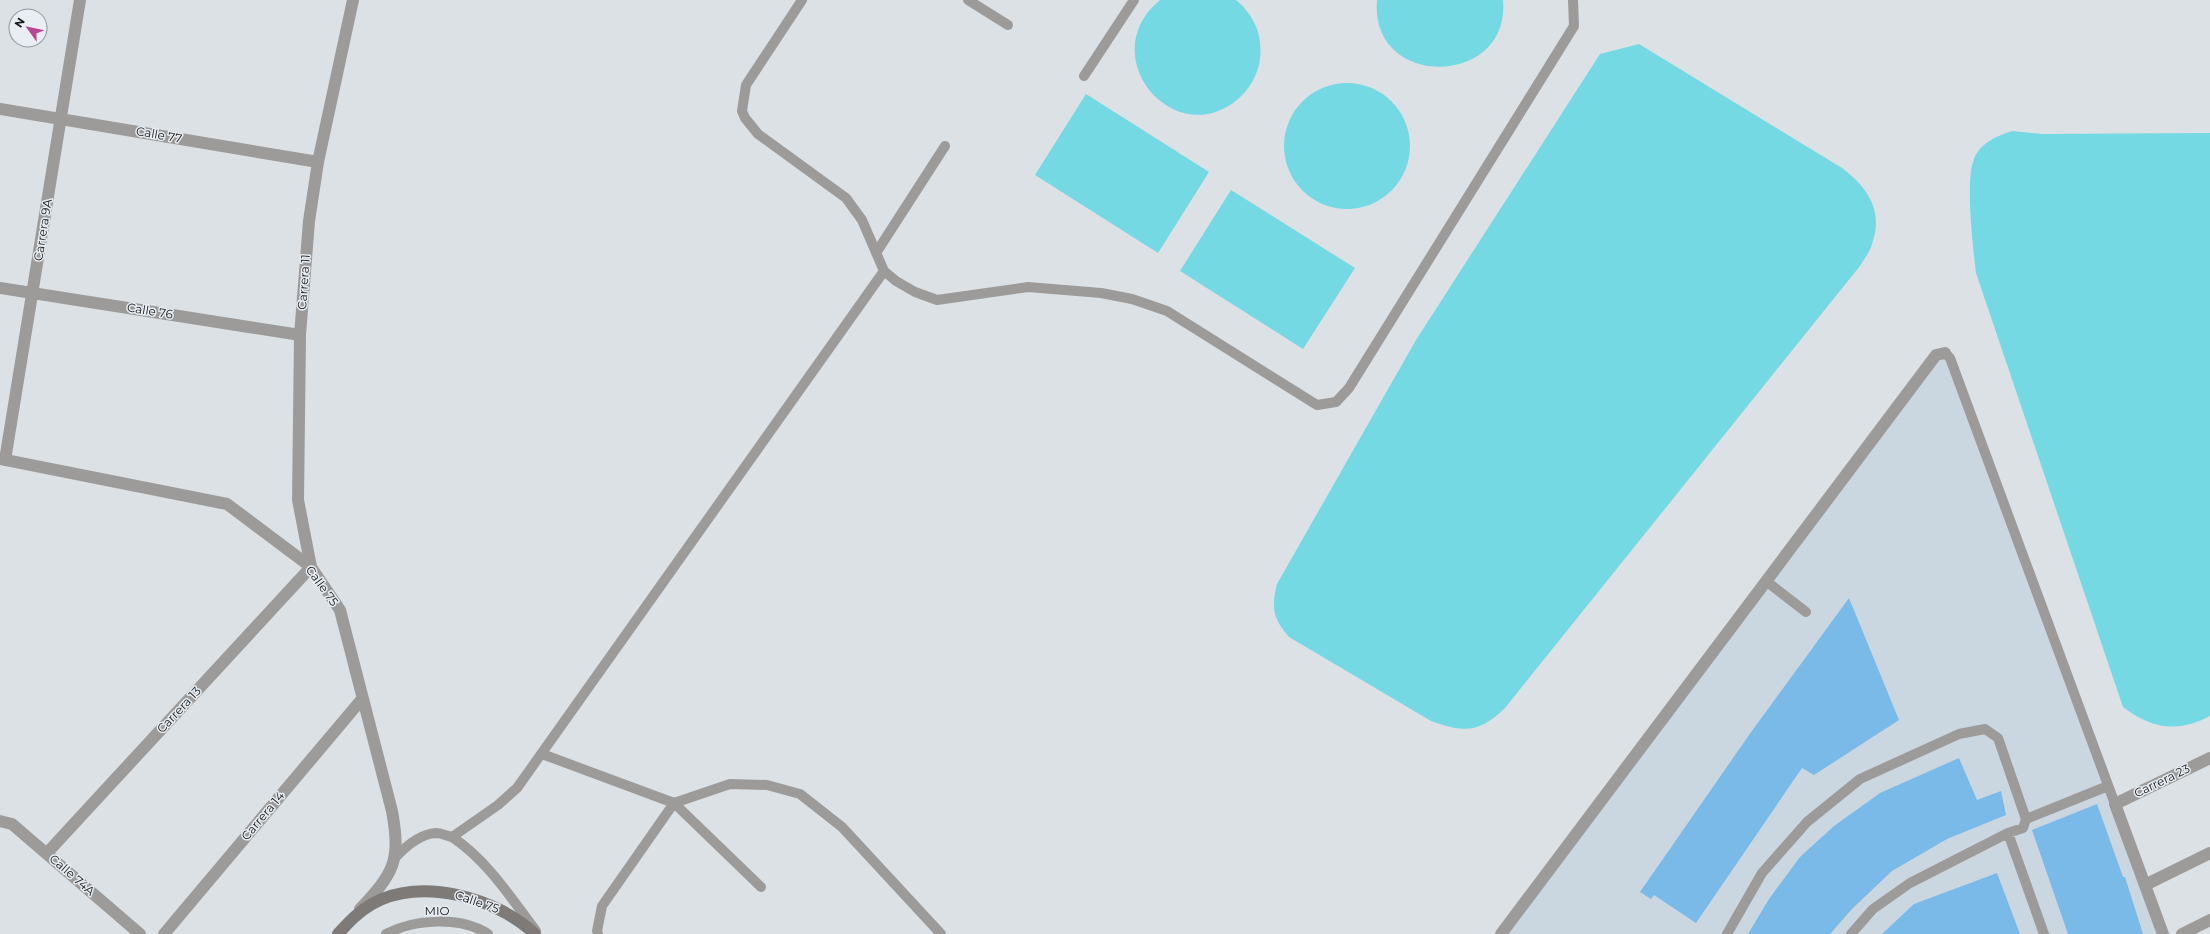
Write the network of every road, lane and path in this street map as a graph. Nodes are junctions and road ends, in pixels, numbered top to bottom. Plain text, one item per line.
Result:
1 (80, 0) edge
2 (353, 0) edge
3 (802, 0) edge
4 (968, 0) edge
5 (1134, 0) edge
6 (1573, 0) edge
7 (1008, 25) dead end
8 (1084, 76) dead end
9 (0, 109) edge
10 (61, 118) junction
11 (945, 146) dead end
12 (318, 162) junction
13 (876, 253) junction
14 (884, 271) junction
15 (0, 288) edge
16 (32, 293) junction
17 (300, 335) junction
18 (1945, 354) joint
19 (3, 459) edge
20 (310, 567) junction
21 (1766, 581) junction
22 (1806, 612) dead end
23 (362, 698) junction
24 (542, 754) junction
25 (2210, 758) edge
26 (2108, 786) junction
27 (674, 803) junction
28 (2115, 804) junction
29 (2026, 819) junction
30 (0, 821) edge
31 (2008, 834) junction
32 (452, 837) junction
33 (47, 853) junction
34 (2210, 853) edge
35 (395, 858) junction
36 (2145, 885) junction
37 (761, 887) dead end
38 (353, 916) junction
39 (2210, 920) edge
40 (140, 934) edge
41 (164, 934) edge
42 (338, 934) edge
43 (386, 934) edge
44 (488, 934) edge
45 (537, 934) edge
46 (598, 934) edge
47 (940, 934) edge
48 (1501, 934) edge
49 (1727, 934) edge
50 (1851, 934) edge
51 (2044, 934) edge
52 (2163, 934) edge
53 (2182, 934) edge

1 - 10 street, Carrera 9A
2 - 12 street, Carrera 11
3 - 13 lane
4 - 7 lane
5 - 8 lane
6 - 14 lane
9 - 10 street, Calle 77
10 - 12 street, Calle 77
10 - 16 street, Carrera 9A
11 - 13 lane
12 - 17 street, Carrera 11
13 - 14 lane
14 - 24 lane
15 - 16 street, Calle 76
16 - 17 street, Calle 76
16 - 19 street, Carrera 9A
17 - 20 street, Carrera 11
18 - 21 street
18 - 26 lane
19 - 20 street, Calle 75
20 - 23 street, Calle 75
20 - 33 street, Carrera 13
21 - 22 lane
21 - 48 street
23 - 35 street, Calle 75
23 - 41 street, Carrera 14
24 - 27 lane
24 - 32 lane
25 - 28 street, Carrera 23
26 - 28 lane
26 - 29 lane
27 - 37 lane
27 - 46 lane
27 - 47 lane
28 - 36 street
29 - 31 lane
29 - 49 lane
30 - 33 street, Calle 74A
31 - 50 lane
31 - 51 lane
32 - 35 lane
32 - 45 lane
33 - 40 street, Calle 74A
34 - 36 street
35 - 38 street, Calle 75
36 - 52 street
38 - 42 main road, Calle 75
38 - 45 main road, Calle 75
39 - 53 street
43 - 44 lane, MIO

